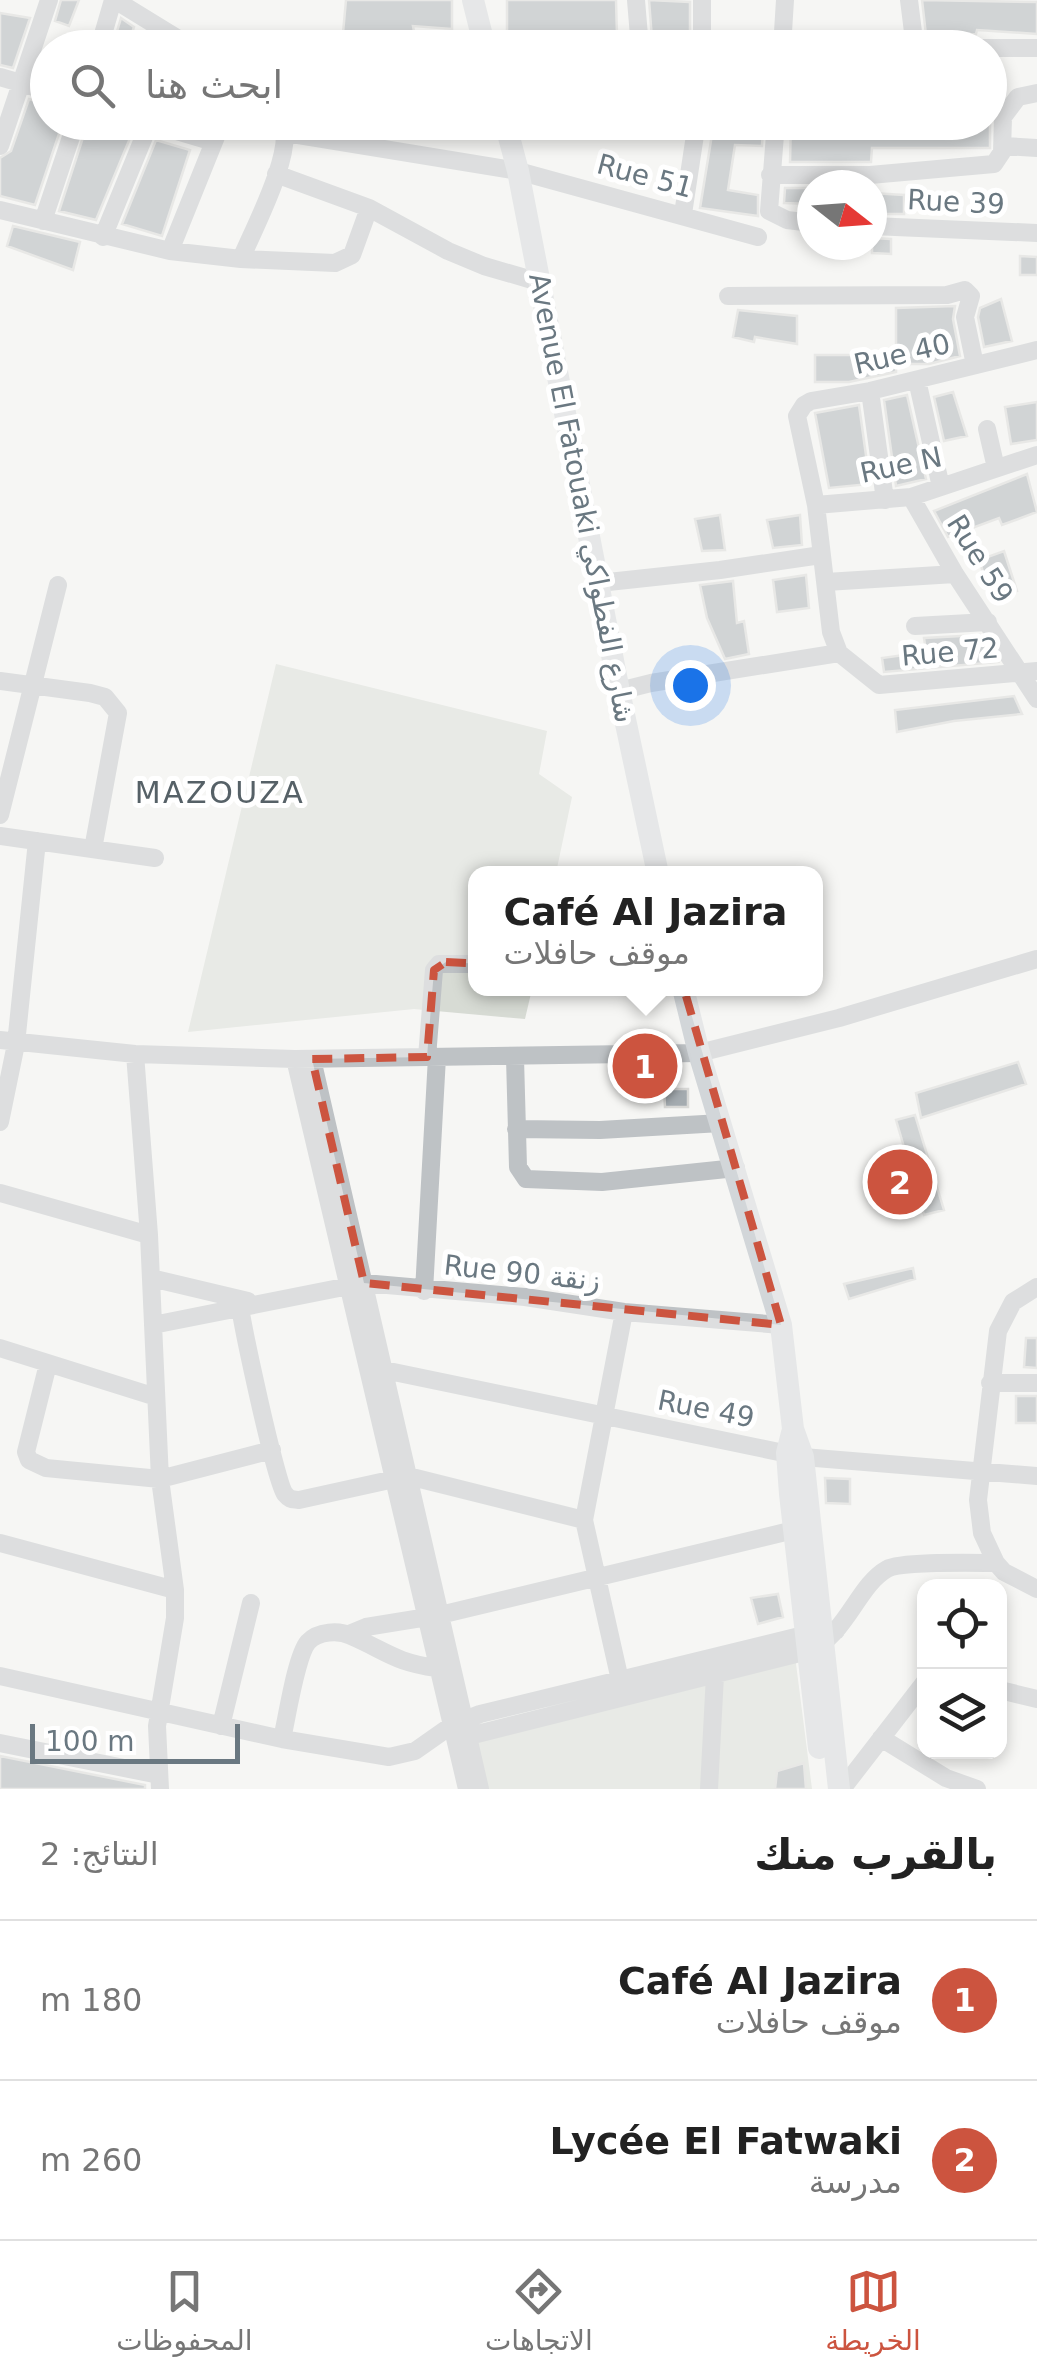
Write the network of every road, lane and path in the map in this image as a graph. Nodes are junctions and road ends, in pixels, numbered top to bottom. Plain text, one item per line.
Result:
1 (49, 0) edge
2 (114, 0) edge
3 (473, 0) edge
4 (636, 0) edge
5 (702, 0) edge
6 (785, 0) edge
7 (908, 0) edge
8 (39, 30) edge
9 (105, 30) edge
10 (160, 30) edge
11 (481, 30) edge
12 (638, 30) edge
13 (703, 30) edge
14 (783, 30) edge
15 (912, 30) edge
16 (1007, 48) edge
17 (1037, 48) edge
18 (30, 57) edge
19 (0, 77) edge
20 (21, 84) junction
21 (30, 87) edge
22 (1037, 93) edge
23 (1007, 106) edge
24 (70, 140) edge
25 (141, 140) edge
26 (206, 140) edge
27 (282, 140) edge
28 (349, 140) edge
29 (510, 140) edge
30 (694, 140) edge
31 (774, 140) edge
32 (1002, 140) edge
33 (213, 142) joint
34 (0, 146) edge
35 (1003, 146) junction
36 (1037, 148) edge
37 (518, 171) junction
38 (276, 174) junction
39 (770, 175) junction
40 (369, 208) junction
41 (0, 210) edge
42 (683, 214) junction
43 (797, 220) edge
44 (43, 221) junction
45 (887, 227) edge
46 (1037, 233) edge
47 (103, 236) junction
48 (758, 237) dead end
49 (170, 252) junction
50 (242, 259) junction
51 (540, 282) junction
52 (728, 296) dead end
53 (1037, 350) edge
54 (975, 365) junction
55 (917, 380) junction
56 (870, 391) junction
57 (987, 429) dead end
58 (1037, 455) edge
59 (996, 468) junction
60 (941, 487) junction
61 (911, 497) junction
62 (885, 500) junction
63 (816, 505) junction
64 (821, 554) junction
65 (955, 574) junction
66 (826, 582) junction
67 (599, 583) junction
68 (58, 585) dead end
69 (988, 622) junction
70 (915, 626) dead end
71 (838, 652) junction
72 (1028, 672) edge
73 (0, 681) edge
74 (32, 686) junction
75 (619, 692) junction
76 (1037, 699) edge
77 (0, 814) edge
78 (0, 836) edge
79 (37, 841) junction
80 (93, 849) junction
81 (155, 858) dead end
82 (656, 866) edge
83 (1037, 959) edge
84 (468, 964) edge
85 (685, 996) edge
86 (8, 1042) edge
87 (699, 1053) junction
88 (135, 1054) junction
89 (432, 1057) junction
90 (516, 1058) junction
91 (303, 1059) junction
92 (0, 1122) edge
93 (721, 1123) junction
94 (516, 1129) junction
95 (736, 1168) junction
96 (0, 1194) edge
97 (149, 1235) junction
98 (151, 1278) junction
99 (356, 1284) junction
100 (1037, 1287) edge
101 (424, 1291) junction
102 (246, 1303) junction
103 (624, 1312) junction
104 (153, 1325) junction
105 (780, 1325) junction
106 (0, 1348) edge
107 (48, 1364) junction
108 (376, 1373) junction
109 (990, 1383) junction
110 (1037, 1383) edge
111 (156, 1397) junction
112 (603, 1416) junction
113 (272, 1450) junction
114 (795, 1455) junction
115 (981, 1473) junction
116 (1037, 1476) edge
117 (400, 1477) junction
118 (160, 1479) junction
119 (584, 1520) junction
120 (794, 1530) junction
121 (0, 1544) edge
122 (998, 1574) edge
123 (596, 1576) junction
124 (1037, 1589) edge
125 (175, 1590) junction
126 (251, 1603) dead end
127 (432, 1616) junction
128 (349, 1634) junction
129 (820, 1638) junction
130 (437, 1668) junction
131 (716, 1675) junction
132 (0, 1676) edge
133 (622, 1689) junction
134 (917, 1692) edge
135 (1007, 1692) edge
136 (1037, 1699) edge
137 (158, 1709) junction
138 (221, 1726) junction
139 (460, 1730) junction
140 (881, 1738) junction
141 (282, 1739) junction
142 (0, 1743) edge
143 (159, 1782) edge
144 (947, 1784) edge
145 (467, 1789) edge
146 (480, 1789) edge
147 (709, 1789) edge
148 (824, 1789) edge
149 (840, 1789) edge
150 (977, 1789) edge

1 - 8 street
2 - 9 street
2 - 10 street
3 - 11 main road
4 - 12 street
5 - 13 street
6 - 14 street
7 - 15 street
16 - 17 street
18 - 20 street
19 - 20 street
20 - 21 street
20 - 34 street
22 - 23 street
24 - 44 street
25 - 47 street
26 - 33 street
27 - 38 street
28 - 37 street, Rue 51
29 - 37 main road, Avenue El Fatouaki شارع الفطواكي
30 - 42 street
31 - 39 street
32 - 35 street
33 - 49 street
35 - 36 street
35 - 39 street
37 - 42 street, Rue 51
37 - 51 main road, Avenue El Fatouaki شارع الفطواكي
38 - 40 street
38 - 50 street
39 - 43 street
40 - 50 street
40 - 51 street
41 - 44 street
42 - 48 street, Rue 51
44 - 47 street
45 - 46 street, Rue 39
47 - 49 street
49 - 50 street
51 - 67 main road, Avenue El Fatouaki شارع الفطواكي
52 - 54 street
53 - 54 street, Rue 40
54 - 55 street, Rue 40
55 - 56 street, Rue 40
55 - 60 street
56 - 62 street
56 - 63 street, Rue 40
57 - 59 street
58 - 59 street, Rue N
59 - 60 street, Rue N
60 - 61 street, Rue N
61 - 62 street, Rue N
61 - 65 street, Rue 59
62 - 63 street, Rue N
63 - 64 street
64 - 66 street
64 - 67 street
65 - 66 street
65 - 69 street, Rue 59
66 - 71 street
67 - 75 main road, Avenue El Fatouaki شارع الفطواكي
68 - 74 street
69 - 70 street
69 - 72 street, Rue 59
71 - 72 street, Rue 72
71 - 75 street
72 - 76 street, Rue 59
73 - 74 street
74 - 77 street
74 - 80 street
75 - 82 main road, Avenue El Fatouaki شارع الفطواكي
78 - 79 street
79 - 80 street
79 - 86 street
80 - 81 street
83 - 87 street
84 - 89 street
85 - 87 main road
86 - 88 street
86 - 92 street
87 - 90 street
87 - 93 main road
88 - 91 street
88 - 97 street
89 - 90 street
89 - 91 street
89 - 101 street
90 - 94 street
91 - 99 street
93 - 94 street
93 - 95 main road
94 - 95 street
95 - 105 main road
96 - 97 street
97 - 98 street
98 - 102 street
98 - 104 street
99 - 101 street, Rue 90 زنقة
99 - 102 street, Rue 90 زنقة
99 - 108 street
100 - 109 street
101 - 103 street, Rue 90 زنقة
102 - 104 street, Rue 90 زنقة
102 - 113 street
103 - 105 street, Rue 90 زنقة
103 - 112 street
104 - 111 street
105 - 114 main road
106 - 107 street
107 - 111 street
107 - 118 street
108 - 112 street, Rue 49
108 - 117 street
109 - 110 street
109 - 115 street
111 - 118 street
112 - 114 street, Rue 49
112 - 119 street
113 - 117 street
113 - 118 street
114 - 115 street, Rue 49
114 - 120 main road
114 - 129 main road
115 - 116 street, Rue 49
115 - 122 street
117 - 119 street
117 - 127 street
118 - 125 street
119 - 123 street
120 - 123 street
120 - 129 main road
121 - 125 street
122 - 124 street
122 - 129 street
123 - 127 street
123 - 133 street
125 - 137 street
126 - 138 street
127 - 128 street
127 - 130 street
127 - 139 street
128 - 130 street
128 - 141 street
129 - 131 street
129 - 133 street
129 - 148 main road
129 - 149 main road
130 - 139 street
131 - 133 street
131 - 147 street
132 - 137 street
133 - 139 street
134 - 140 street
135 - 136 street
137 - 138 street
137 - 143 street
138 - 141 street
139 - 141 street
139 - 145 street
139 - 146 street
140 - 144 street
140 - 149 street
142 - 143 street
144 - 150 street

